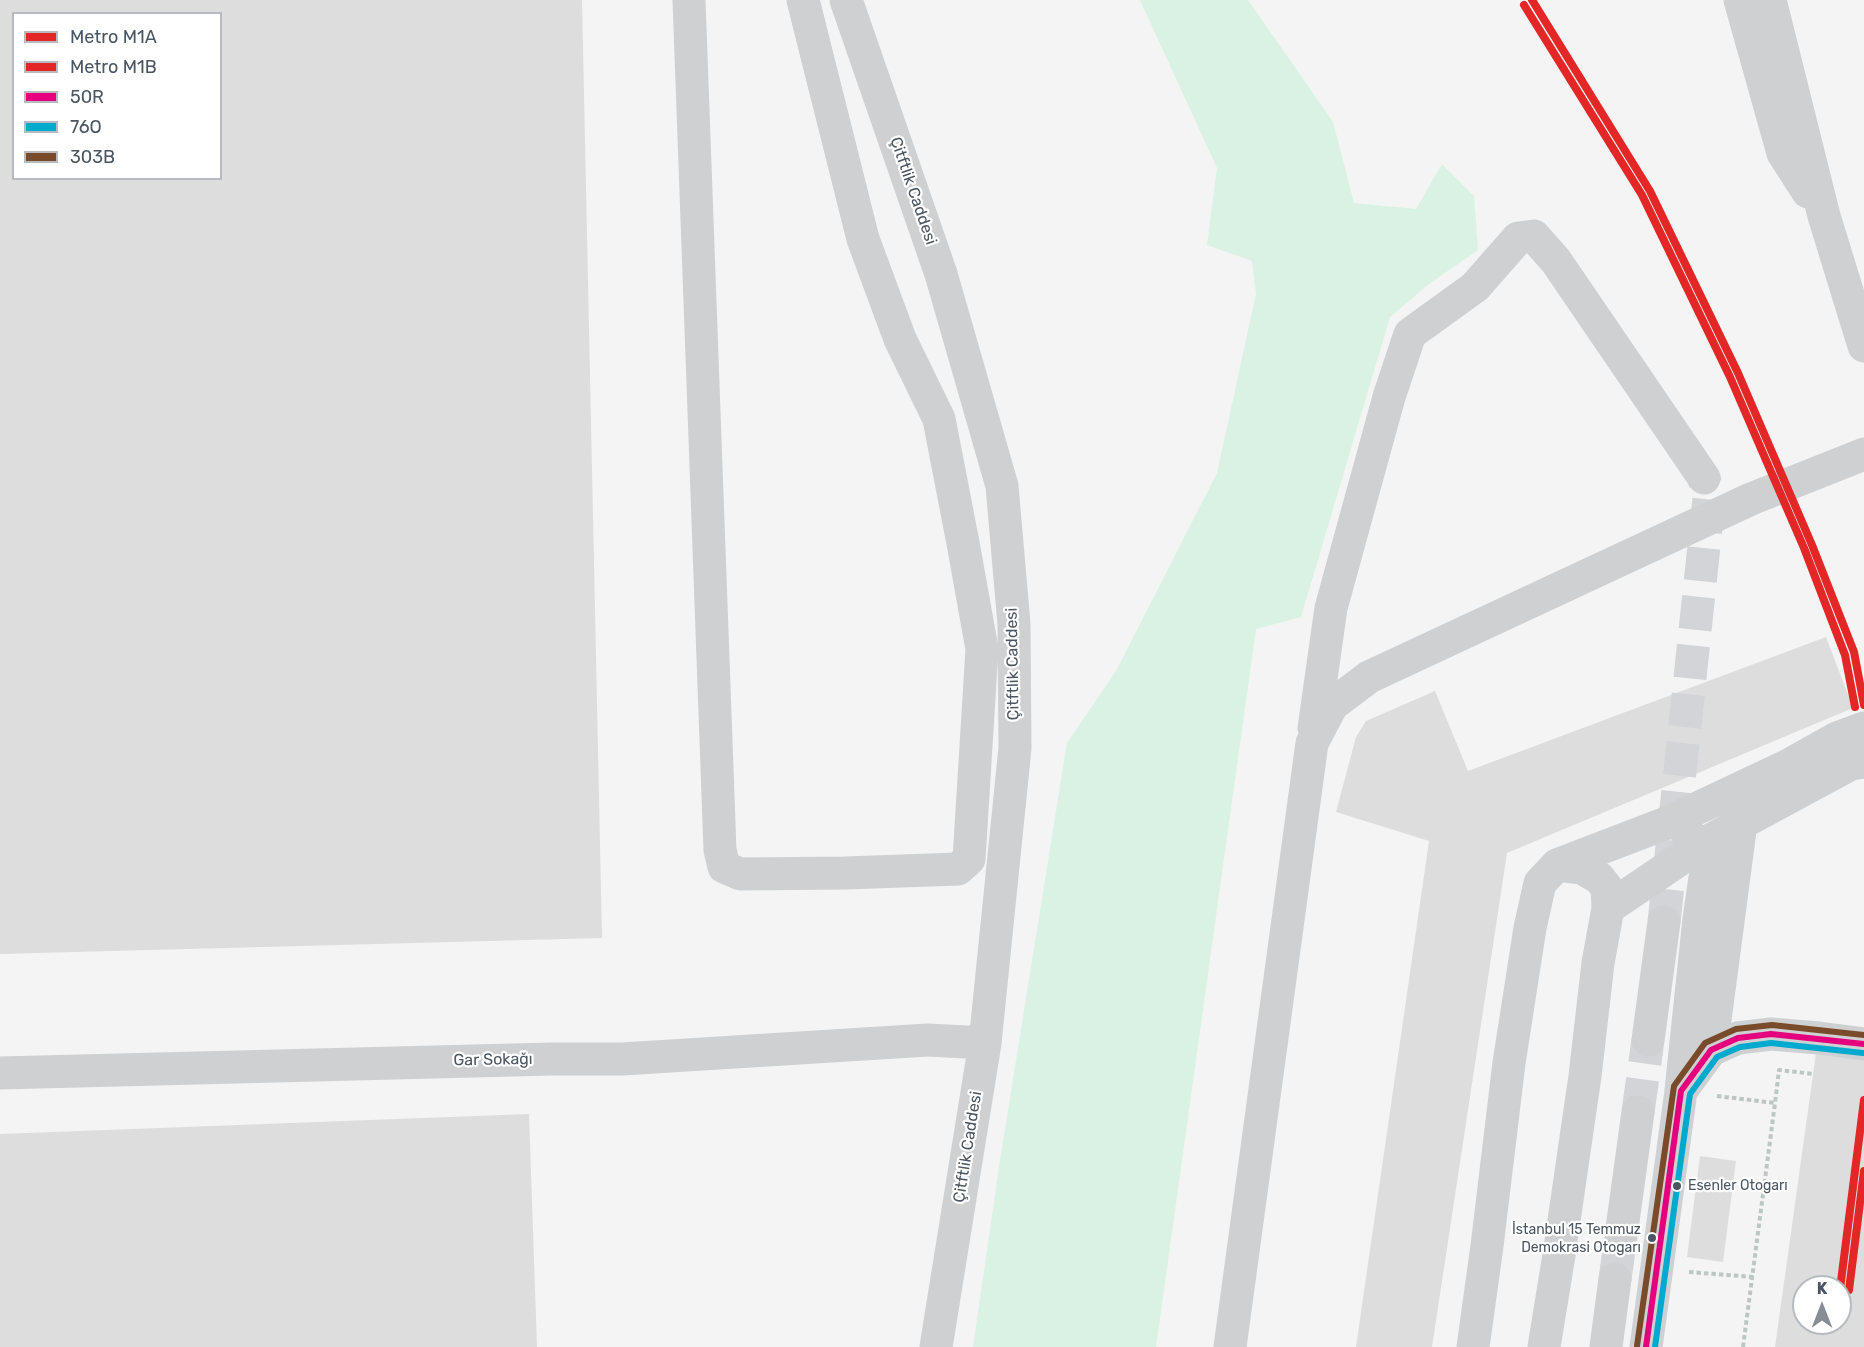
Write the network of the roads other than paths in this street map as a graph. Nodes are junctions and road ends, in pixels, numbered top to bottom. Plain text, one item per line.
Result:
1 (689, 0) edge
2 (803, 0) edge
3 (846, 0) edge
4 (1740, 0) edge
5 (1770, 0) edge
6 (1824, 216) junction
7 (1864, 346) edge
8 (1864, 454) edge
9 (1704, 478) tunnel mouth
10 (1312, 743) junction
11 (1854, 748) edge
12 (1741, 823) junction
13 (1664, 824) junction
14 (1701, 845) junction
15 (1557, 865) junction
16 (1608, 908) junction
17 (1664, 922) tunnel mouth
18 (1648, 1040) tunnel mouth
19 (985, 1043) junction
20 (1864, 1044) edge
21 (1712, 1050) junction
22 (0, 1073) edge
23 (1681, 1091) junction
24 (1638, 1112) tunnel mouth
25 (1621, 1236) tunnel mouth
26 (1615, 1279) tunnel mouth
27 (936, 1347) edge
28 (1230, 1347) edge
29 (1473, 1347) edge
30 (1544, 1347) edge
31 (1606, 1347) edge
32 (1646, 1347) edge

1 - 2 street
3 - 19 street, Çitftlik Caddesi
4 - 6 street
5 - 6 street
6 - 7 street
8 - 10 street
9 - 10 street
10 - 28 street
11 - 12 street
11 - 13 street
12 - 14 street
12 - 21 street
13 - 14 street
13 - 15 street
14 - 16 street
14 - 23 street
15 - 16 street
15 - 29 street
16 - 30 street
17 - 18 street
19 - 22 street, Gar Sokağı
19 - 27 street, Çitftlik Caddesi
20 - 21 street
21 - 23 street
23 - 32 street
24 - 25 street
26 - 31 street

